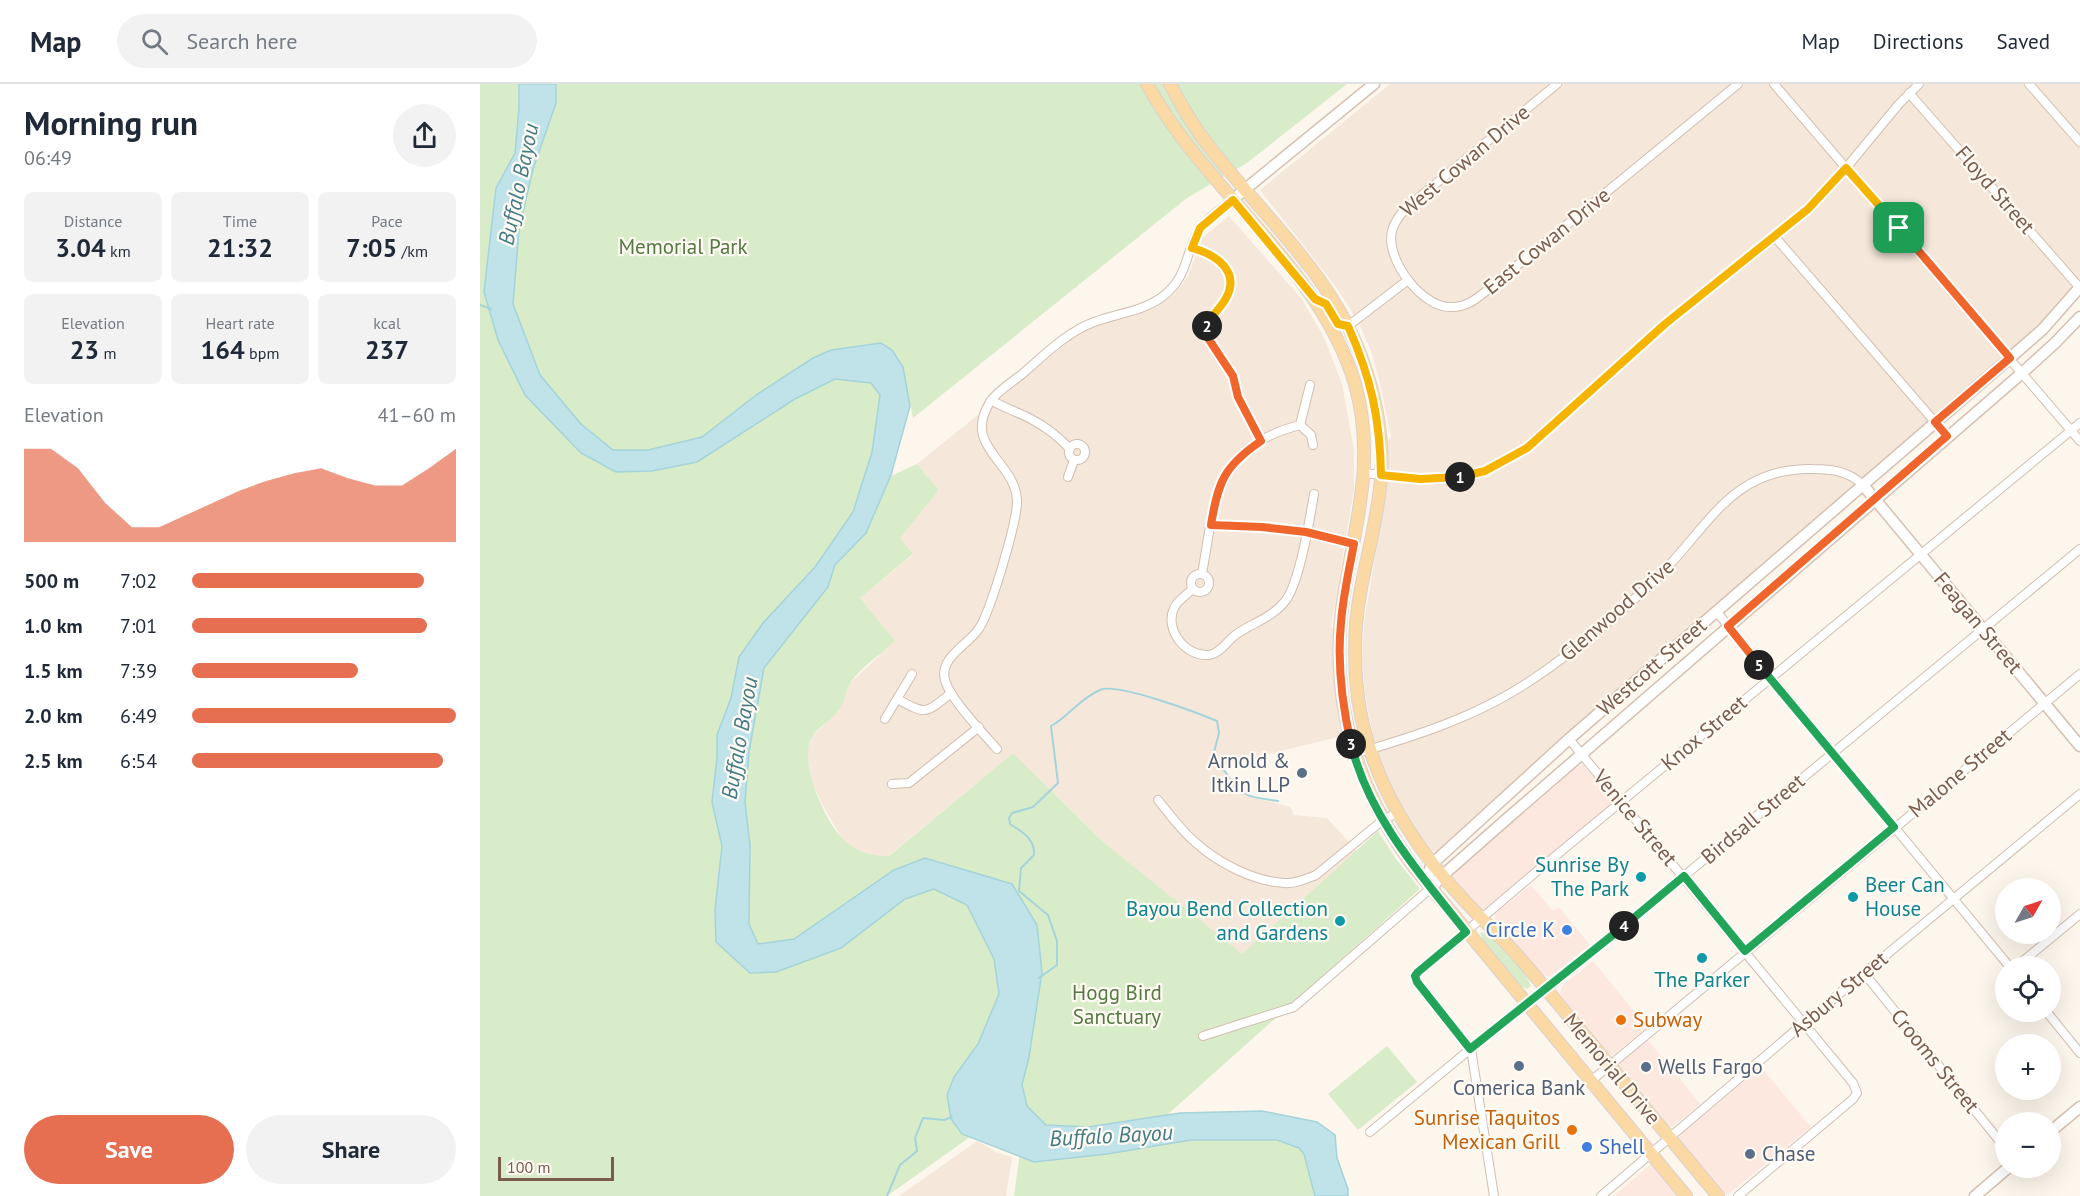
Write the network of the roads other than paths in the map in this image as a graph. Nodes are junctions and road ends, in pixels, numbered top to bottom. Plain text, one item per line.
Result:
1 (1147, 84) edge
2 (1170, 84) edge
3 (1374, 84) edge
4 (1557, 84) edge
5 (1738, 84) edge
6 (1774, 84) edge
7 (1919, 84) edge
8 (2029, 84) edge
9 (1909, 93) junction
10 (2080, 142) edge
11 (1846, 168) junction
12 (1245, 189) junction
13 (1233, 200) junction
14 (1776, 237) junction
15 (1192, 248) junction
16 (1408, 280) junction
17 (2080, 288) edge
18 (1315, 299) junction
19 (2080, 317) edge
20 (1348, 326) junction
21 (2010, 358) junction
22 (2022, 373) junction
23 (1310, 386) dead end
24 (991, 400) junction
25 (1377, 414) junction
26 (1362, 416) junction
27 (1935, 422) junction
28 (2080, 423) edge
29 (1300, 425) junction
30 (2071, 430) junction
31 (1947, 436) junction
32 (1261, 441) junction
33 (2080, 441) edge
34 (1313, 445) dead end
35 (1070, 449) junction
36 (1074, 460) junction
37 (1364, 473) junction
38 (1381, 475) junction
39 (1068, 477) dead end
40 (1863, 485) junction
41 (1314, 494) dead end
42 (1875, 499) junction
43 (1211, 525) junction
44 (1306, 532) junction
45 (1354, 544) junction
46 (1370, 546) junction
47 (2080, 549) edge
48 (1920, 554) junction
49 (1202, 574) junction
50 (1193, 589) junction
51 (1716, 611) junction
52 (1728, 626) junction
53 (1984, 629) junction
54 (1340, 641) junction
55 (912, 674) dead end
56 (2080, 674) edge
57 (1770, 678) junction
58 (1357, 686) junction
59 (951, 693) junction
60 (897, 699) junction
61 (2044, 703) junction
62 (885, 719) dead end
63 (979, 727) junction
64 (1569, 739) junction
65 (2080, 746) edge
66 (997, 749) dead end
67 (1370, 749) junction
68 (1354, 754) junction
69 (1582, 754) junction
70 (1832, 754) junction
71 (892, 783) dead end
72 (2080, 794) edge
73 (1504, 798) junction
74 (1158, 800) dead end
75 (1621, 802) junction
76 (1516, 811) junction
77 (1396, 813) junction
78 (1383, 820) junction
79 (1894, 827) junction
80 (1432, 864) junction
81 (1442, 876) junction
82 (1684, 876) junction
83 (1431, 888) junction
84 (1955, 899) junction
85 (2080, 914) edge
86 (1481, 918) junction
87 (1466, 932) junction
88 (1745, 951) junction
89 (2000, 956) edge
90 (2029, 956) edge
91 (1864, 973) junction
92 (1546, 990) junction
93 (1526, 1003) junction
94 (2055, 1022) edge
95 (1804, 1023) junction
96 (1203, 1036) dead end
97 (1470, 1049) junction
98 (2080, 1053) edge
99 (1609, 1065) junction
100 (1591, 1081) junction
101 (2080, 1107) edge
102 (2061, 1123) edge
103 (1370, 1132) dead end
104 (1995, 1135) edge
105 (1669, 1137) junction
106 (1650, 1153) junction
107 (1996, 1178) edge
108 (1494, 1196) edge
109 (1600, 1196) edge
110 (1686, 1196) edge
111 (1718, 1196) edge
112 (1738, 1196) edge
113 (1975, 1196) edge

1 - 13 main road, Memorial Drive
2 - 12 main road, Memorial Drive
3 - 12 main road
4 - 16 street, West Cowan Drive
5 - 16 street, East Cowan Drive
6 - 11 street
7 - 9 street
8 - 10 street
9 - 11 street
9 - 17 street, Floyd Street
11 - 14 street
11 - 21 street
12 - 13 main road
12 - 20 main road, Memorial Drive
13 - 15 street
13 - 18 main road, Memorial Drive
14 - 27 street
14 - 38 street
15 - 24 street
15 - 32 street
16 - 20 street
17 - 21 main road, Westcott Street
18 - 20 main road
18 - 26 main road, Memorial Drive
19 - 22 main road, Westcott Street
20 - 25 main road, Memorial Drive
21 - 22 street
21 - 27 main road, Westcott Street
22 - 30 street
22 - 31 main road, Westcott Street
23 - 29 street
24 - 35 street
24 - 59 street
25 - 26 main road
25 - 38 main road, Memorial Drive
26 - 37 main road, Memorial Drive
27 - 31 street
27 - 40 main road, Westcott Street
28 - 30 street, Knox Street
29 - 32 street
29 - 34 street
30 - 33 street
30 - 48 street, Knox Street
31 - 42 main road, Westcott Street
32 - 43 street
35 - 36 street
35 - 36 street
36 - 39 street
37 - 38 street
37 - 45 main road, Memorial Drive
38 - 46 main road, Memorial Drive
40 - 42 main road, Feagan Street
40 - 51 main road, Westcott Street
40 - 67 street, Glenwood Drive
41 - 44 street
42 - 48 main road, Feagan Street
42 - 52 main road, Westcott Street
43 - 44 street
43 - 49 street
44 - 45 street
44 - 50 street
45 - 46 main road
45 - 54 main road, Memorial Drive
46 - 58 main road, Memorial Drive
47 - 53 street, Birdsall Street
48 - 53 main road, Feagan Street
48 - 57 street, Knox Street
49 - 50 street
49 - 50 street
51 - 52 street
51 - 64 main road, Westcott Street
52 - 57 street
52 - 69 main road, Westcott Street
53 - 61 main road, Feagan Street
53 - 70 street, Birdsall Street
54 - 58 main road
54 - 68 main road, Memorial Drive
55 - 60 street
56 - 61 street, Malone Street
57 - 70 street
57 - 75 street, Knox Street
58 - 67 main road, Memorial Drive
59 - 60 street
59 - 63 street
60 - 62 street
61 - 65 main road, Feagan Street
61 - 79 street, Malone Street
63 - 66 street
63 - 71 street
64 - 69 street, Venice Street
64 - 73 main road, Westcott Street
67 - 68 street, Glenwood Drive
67 - 77 main road, Memorial Drive
68 - 78 main road, Memorial Drive
69 - 75 street, Venice Street
69 - 76 main road, Westcott Street
70 - 79 street
70 - 82 street, Birdsall Street
72 - 84 street, Asbury Street
73 - 76 main road
73 - 80 main road, Westcott Street
74 - 78 street
75 - 82 street, Venice Street
75 - 86 street, Knox Street
76 - 81 main road, Westcott Street
77 - 78 street
77 - 80 main road, Memorial Drive
78 - 83 main road, Memorial Drive
79 - 84 street
79 - 88 street, Malone Street
80 - 81 main road, Memorial Drive
80 - 83 main road
81 - 83 main road, Westcott Street
81 - 86 main road, Memorial Drive
82 - 88 street, Venice Street
82 - 92 street, Birdsall Street
83 - 87 main road, Memorial Drive
83 - 96 street, Westcott Street
84 - 89 street
84 - 91 street, Asbury Street
85 - 90 street
86 - 87 street, Knox Street
86 - 92 main road, Memorial Drive
87 - 93 main road, Memorial Drive
87 - 97 street, Knox Street
88 - 95 street, Venice Street
88 - 99 street, Malone Street
91 - 95 street, Asbury Street
91 - 104 street, Crooms Street
92 - 93 street, Birdsall Street
92 - 99 main road, Memorial Drive
93 - 97 street, Birdsall Street
93 - 100 main road, Memorial Drive
94 - 98 street
95 - 105 street, Asbury Street
95 - 112 street, Venice Street
97 - 103 street, Birdsall Street
97 - 108 street
99 - 100 street, Malone Street
99 - 105 main road, Memorial Drive
100 - 106 main road, Memorial Drive
101 - 102 main road
105 - 106 street, Asbury Street
105 - 111 main road, Memorial Drive
106 - 109 street, Asbury Street
106 - 110 main road, Memorial Drive
107 - 113 main road

